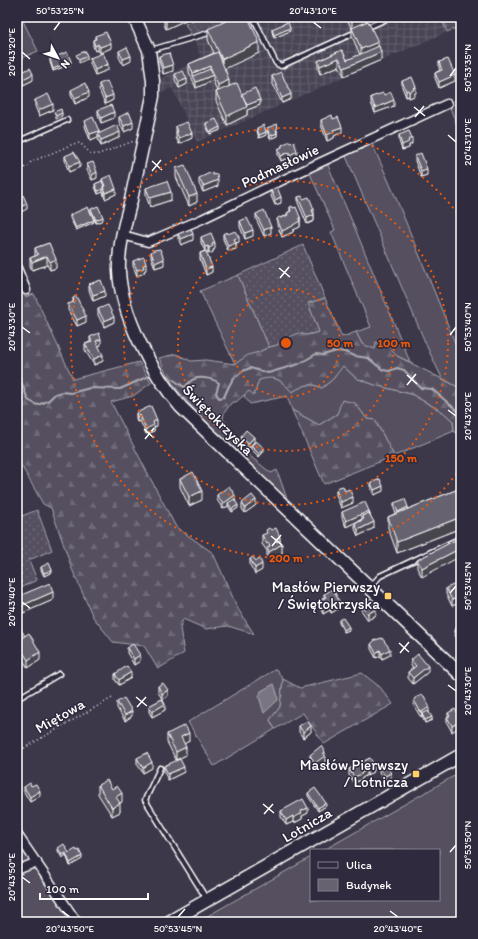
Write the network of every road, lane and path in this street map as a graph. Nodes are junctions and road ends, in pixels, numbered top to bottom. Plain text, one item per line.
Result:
1 (134, 17) edge
2 (253, 17) edge
3 (391, 17) edge
4 (219, 29) edge
5 (149, 50) junction
6 (447, 104) dead end
7 (67, 120) dead end
8 (145, 136) junction
9 (17, 142) edge
10 (17, 171) edge
11 (123, 235) junction
12 (17, 268) edge
13 (26, 290) dead end
14 (461, 538) edge
15 (369, 588) junction
16 (59, 674) dead end
17 (461, 675) edge
18 (112, 698) dead end
19 (17, 699) edge
20 (17, 752) edge
21 (461, 755) edge
22 (160, 768) dead end
23 (17, 834) edge
24 (37, 862) junction
25 (17, 870) edge
26 (207, 900) junction
27 (77, 922) edge
28 (169, 922) edge

1 - 5 street, Świętokrzyska
2 - 3 lane
4 - 5 lane
5 - 8 street, Świętokrzyska
6 - 11 street, Podmasłowie
7 - 9 lane
8 - 10 path
8 - 11 street, Świętokrzyska
11 - 15 street, Świętokrzyska
12 - 13 street
14 - 15 lane
15 - 17 street, Świętokrzyska
16 - 19 lane
18 - 20 path, Miętowa
21 - 26 street, Lotnicza
22 - 26 lane
23 - 24 street
24 - 25 street
24 - 27 street
26 - 28 street, Lotnicza

